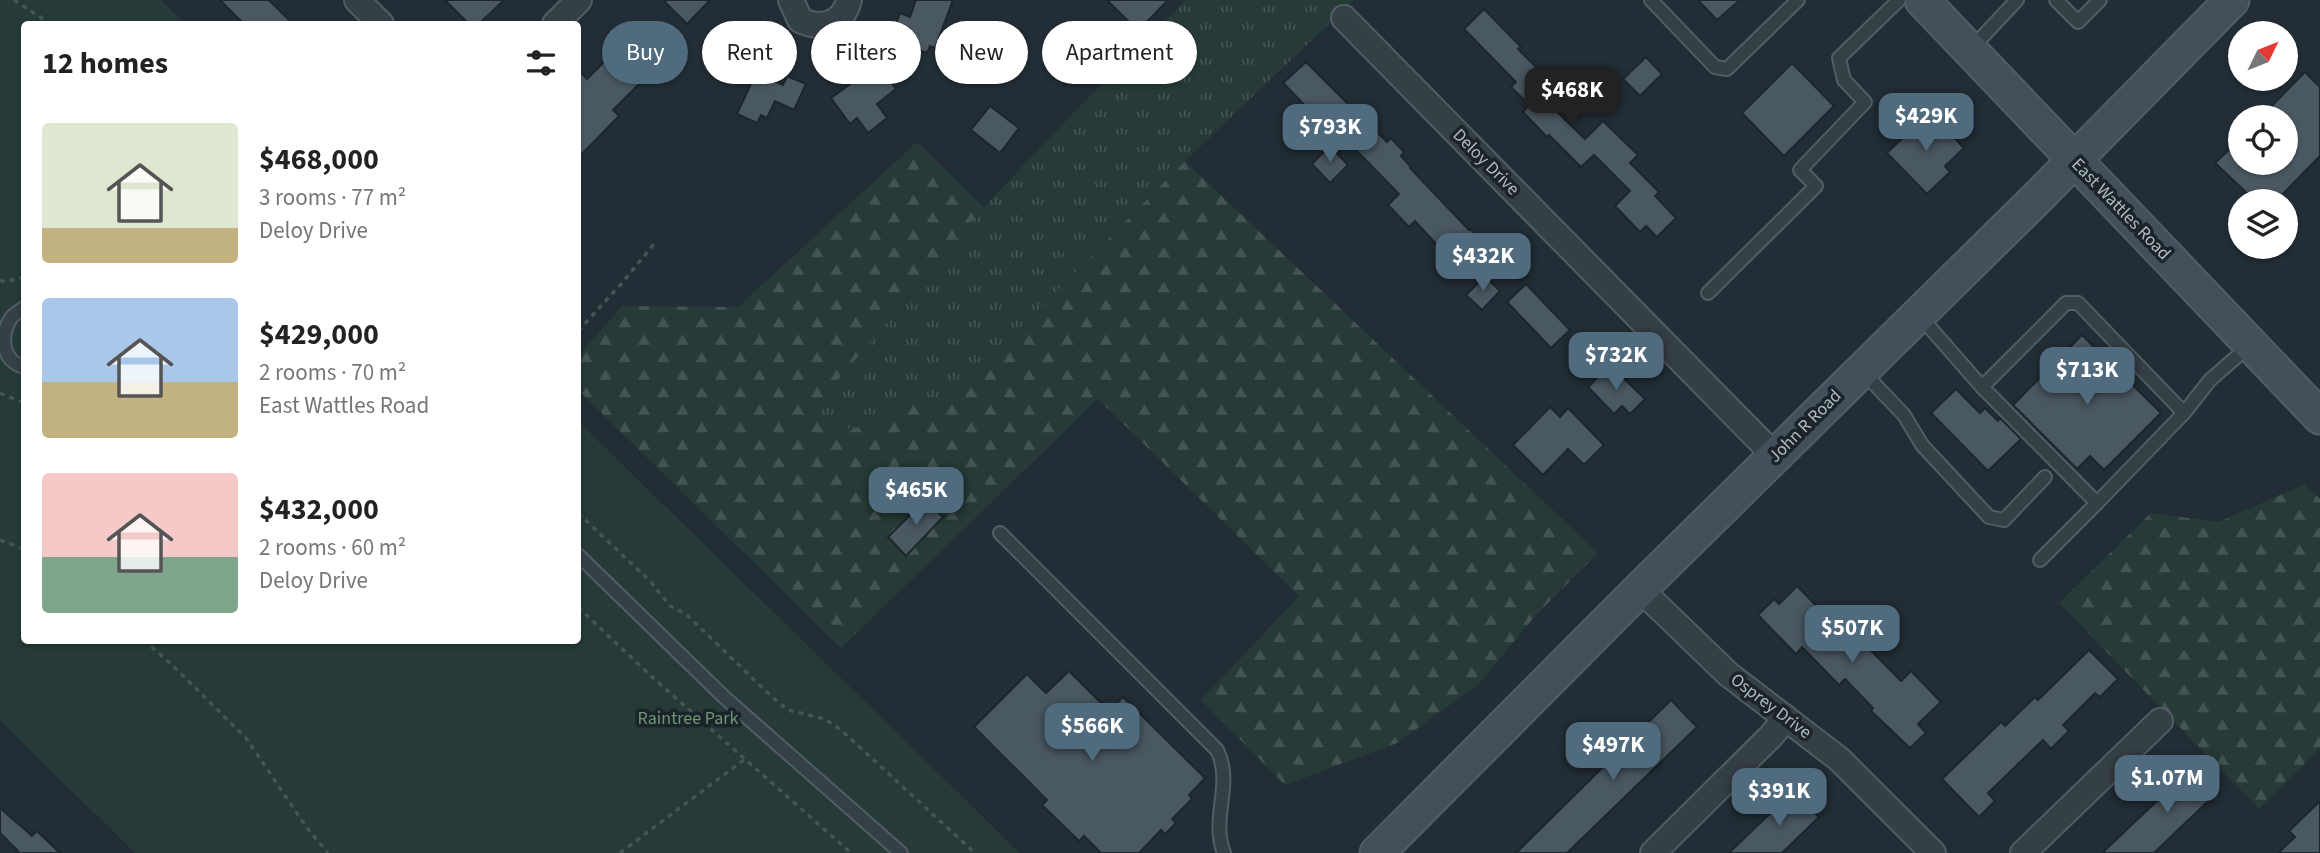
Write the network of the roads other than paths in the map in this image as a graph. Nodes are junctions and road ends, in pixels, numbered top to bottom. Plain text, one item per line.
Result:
1 (357, 0) edge
2 (579, 0) edge
3 (791, 0) edge
4 (849, 0) edge
5 (1651, 0) edge
6 (1798, 0) edge
7 (1899, 0) edge
8 (1922, 0) edge
9 (2017, 0) edge
10 (2056, 0) edge
11 (2100, 0) edge
12 (2232, 0) edge
13 (1344, 18) dead end
14 (378, 21) edge
15 (558, 21) edge
16 (1970, 50) junction
17 (2073, 160) junction
18 (1708, 293) dead end
19 (21, 310) edge
20 (1918, 314) junction
21 (2251, 344) junction
22 (21, 365) edge
23 (1861, 370) junction
24 (1982, 387) junction
25 (2185, 413) junction
26 (2320, 417) edge
27 (1775, 456) junction
28 (2045, 477) dead end
29 (2097, 503) junction
30 (1000, 533) dead end
31 (581, 558) edge
32 (2040, 560) dead end
33 (1640, 589) junction
34 (1786, 718) junction
35 (2160, 722) dead end
36 (901, 853) edge
37 (1224, 853) edge
38 (1377, 853) edge
39 (1653, 853) edge
40 (1933, 853) edge
41 (2023, 853) edge

1 - 14 street
2 - 15 street
3 - 4 street
5 - 6 lane
7 - 18 lane
8 - 16 main road, East Wattles Road
9 - 16 lane
10 - 11 lane
12 - 17 main road, John R Road
13 - 27 street, Deloy Drive
16 - 17 main road, East Wattles Road
17 - 20 main road, John R Road
17 - 21 main road, East Wattles Road
19 - 22 lane
20 - 23 main road, John R Road
20 - 24 lane
21 - 25 lane
21 - 26 main road, East Wattles Road
23 - 27 main road, John R Road
23 - 28 lane
24 - 25 lane
24 - 29 lane
25 - 29 lane
27 - 33 main road, John R Road
29 - 32 lane
30 - 37 lane
31 - 36 lane
33 - 34 street, Osprey Drive
33 - 38 main road, John R Road
34 - 39 street
34 - 40 street, Osprey Drive
35 - 41 street

